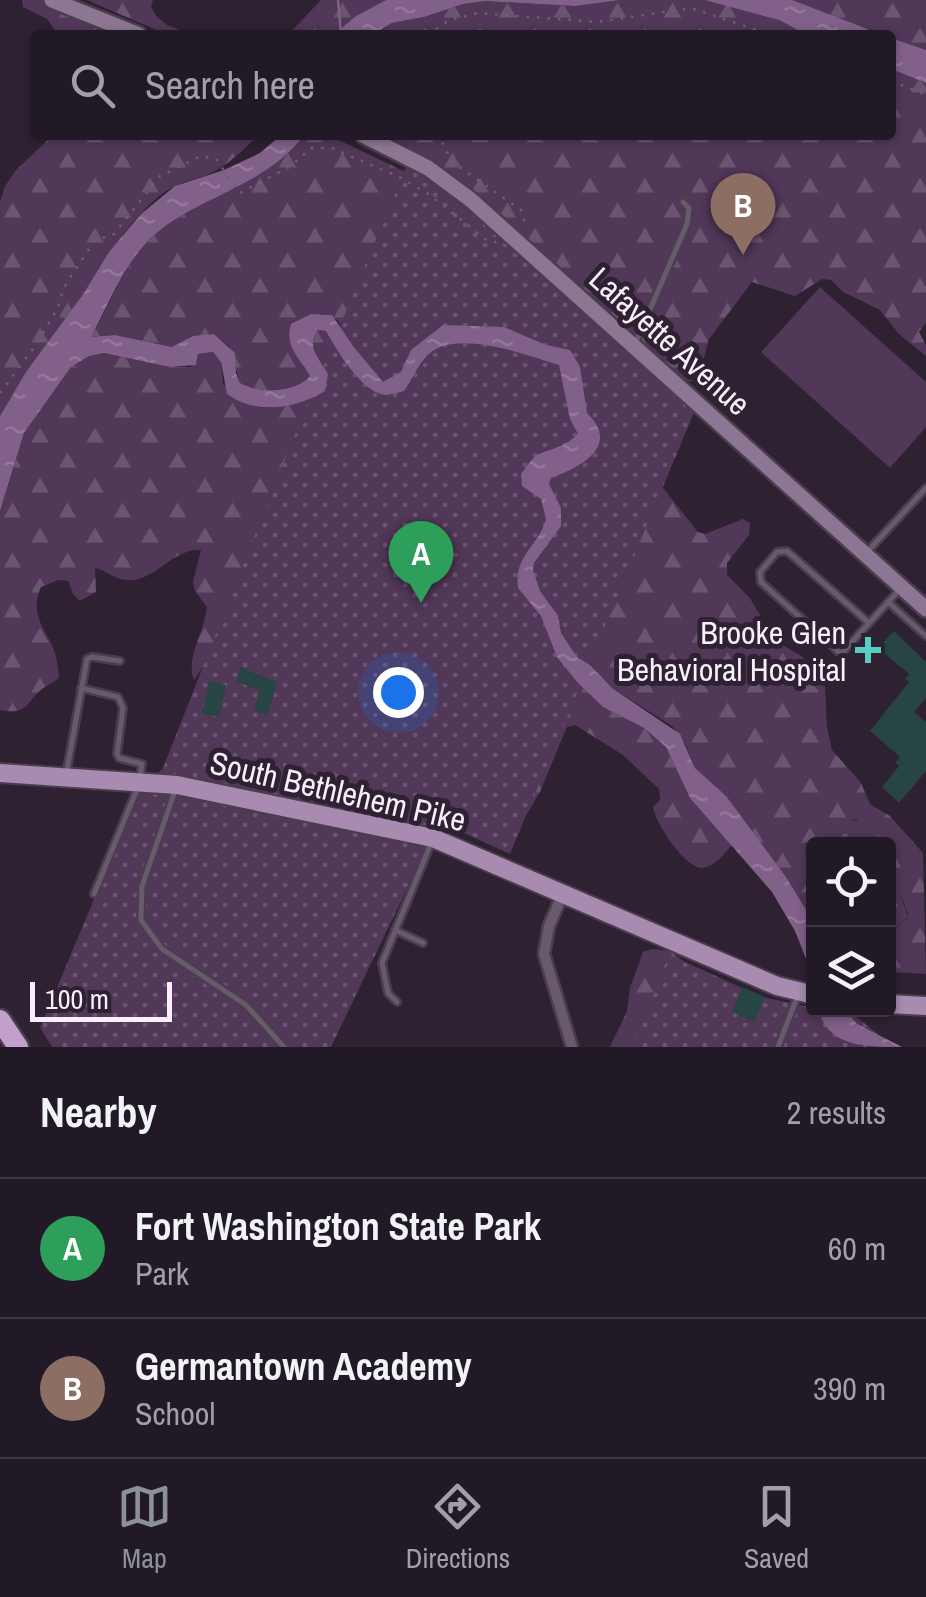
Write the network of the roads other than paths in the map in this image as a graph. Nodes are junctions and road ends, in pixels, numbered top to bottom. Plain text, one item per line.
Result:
1 (52, 0) edge
2 (126, 30) edge
3 (373, 140) edge
4 (683, 202) dead end
5 (634, 346) junction
6 (925, 491) edge
7 (865, 554) junction
8 (902, 587) junction
9 (888, 602) junction
10 (926, 609) edge
11 (868, 623) junction
12 (926, 636) edge
13 (120, 661) dead end
14 (82, 688) junction
15 (126, 760) junction
16 (0, 773) edge
17 (66, 778) junction
18 (131, 781) junction
19 (177, 785) junction
20 (433, 838) junction
21 (563, 893) junction
22 (94, 894) dead end
23 (395, 930) junction
24 (423, 943) dead end
25 (806, 994) edge
26 (806, 996) edge
27 (397, 1002) dead end
28 (896, 1004) edge
29 (926, 1006) edge
30 (0, 1020) edge
31 (18, 1047) edge
32 (284, 1047) edge
33 (572, 1047) edge
34 (778, 1047) edge

1 - 2 main road
3 - 5 main road, Lafayette Avenue
4 - 5 lane
5 - 7 main road, Lafayette Avenue
6 - 7 lane
7 - 8 main road, Lafayette Avenue
8 - 9 lane
8 - 10 main road, Lafayette Avenue
9 - 11 lane
9 - 12 lane
11 - 11 lane
13 - 14 lane
14 - 15 lane
14 - 17 lane
15 - 18 lane
15 - 18 lane
16 - 17 main road, South Bethlehem Pike
17 - 18 main road, South Bethlehem Pike
18 - 19 main road, South Bethlehem Pike
18 - 22 lane
19 - 20 main road, South Bethlehem Pike
19 - 32 lane
20 - 21 main road, South Bethlehem Pike
20 - 23 lane
21 - 25 main road, South Bethlehem Pike
21 - 33 street
23 - 24 lane
23 - 27 lane
26 - 34 lane
28 - 29 main road
30 - 31 highway

